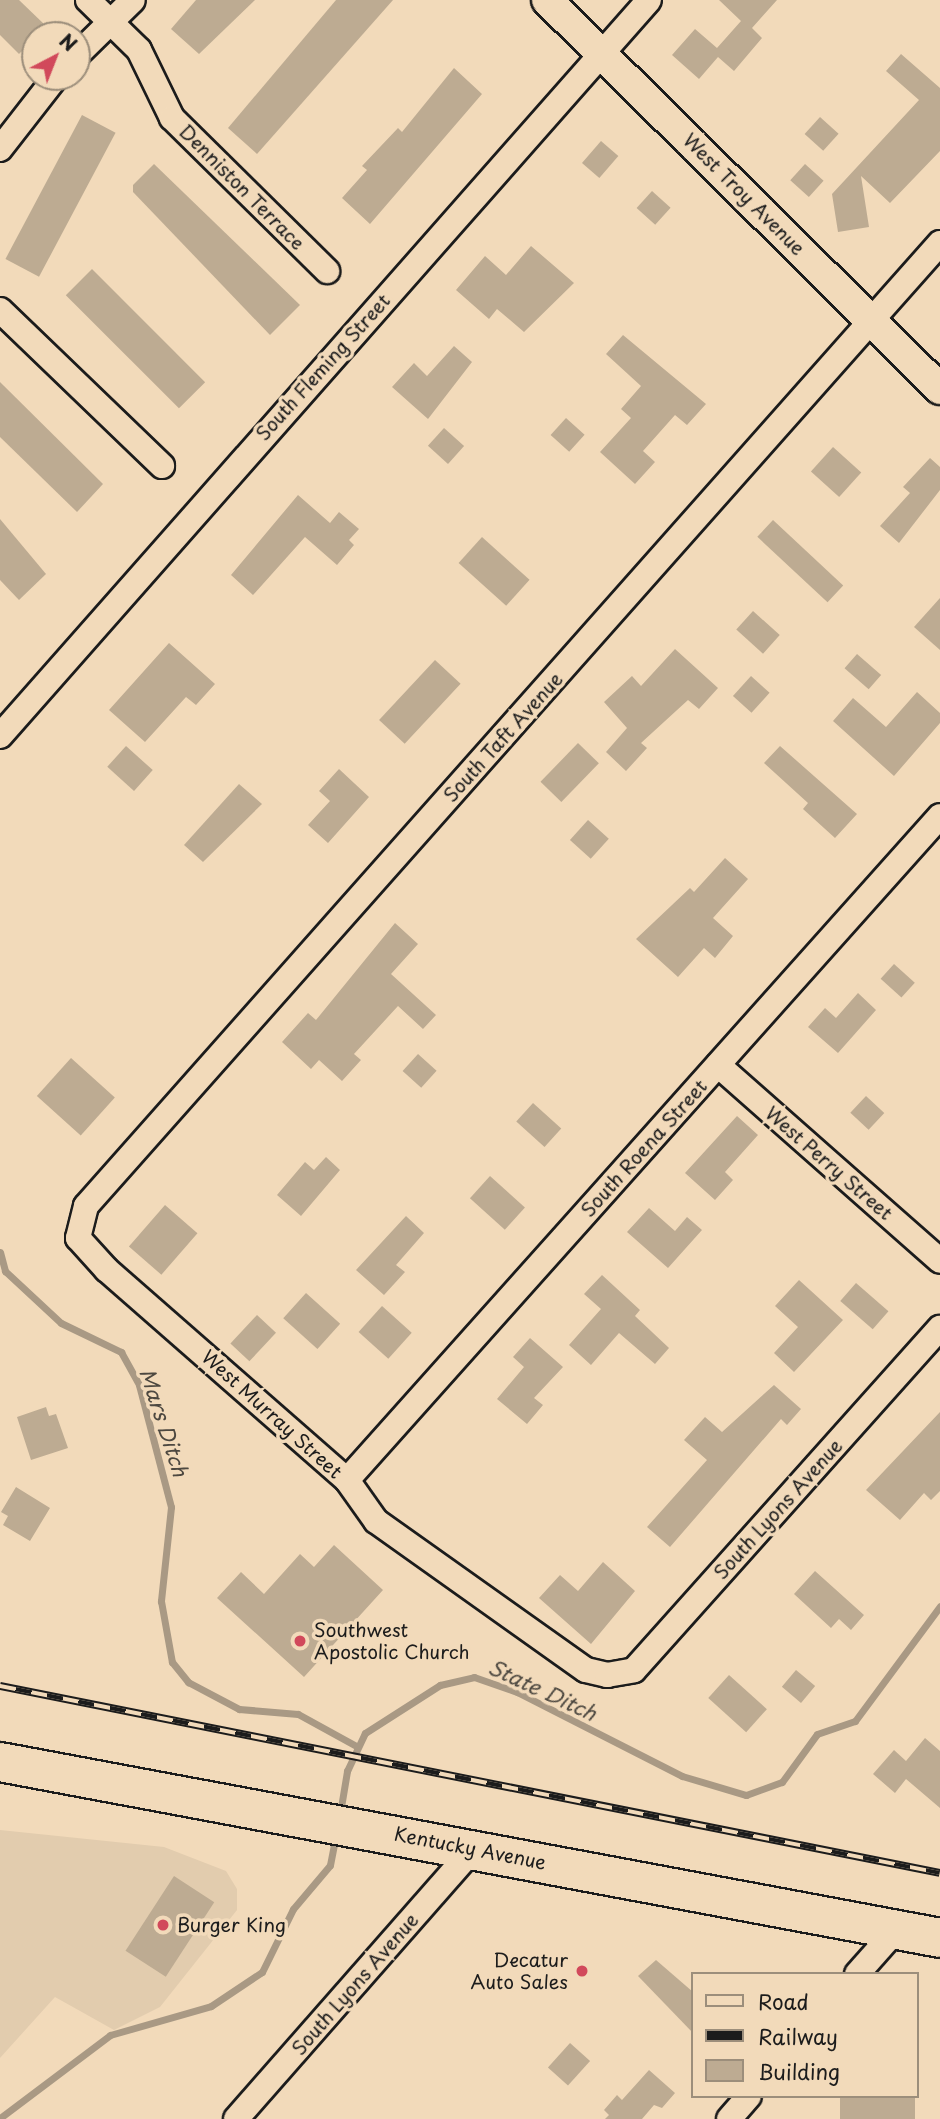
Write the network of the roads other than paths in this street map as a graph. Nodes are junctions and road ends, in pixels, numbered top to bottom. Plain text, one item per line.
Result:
1 (89, 0) edge
2 (133, 0) edge
3 (547, 0) edge
4 (649, 0) edge
5 (111, 22) junction
6 (91, 41) edge
7 (602, 53) junction
8 (45, 91) edge
9 (0, 149) edge
10 (940, 243) edge
11 (327, 271) dead end
12 (0, 310) edge
13 (872, 321) junction
14 (940, 389) edge
15 (162, 466) dead end
16 (0, 736) edge
17 (940, 816) edge
18 (718, 1065) junction
19 (78, 1238) joint
20 (940, 1261) edge
21 (940, 1328) edge
22 (347, 1480) junction
23 (607, 1675) joint
24 (0, 1762) edge
25 (474, 1848) junction
26 (895, 1930) junction
27 (940, 1938) edge
28 (859, 1972) edge
29 (747, 2098) edge
30 (236, 2119) edge
31 (729, 2119) edge

1 - 5 street, Denniston Terrace
2 - 5 street
3 - 7 street, West Troy Avenue
4 - 7 street, South Fleming Street
5 - 6 street
5 - 11 street, Denniston Terrace
7 - 13 street, West Troy Avenue
7 - 16 street, South Fleming Street
8 - 9 street
10 - 13 street, South Taft Avenue
12 - 15 street
13 - 14 street, West Troy Avenue
13 - 19 street, South Taft Avenue
17 - 18 street, South Roena Street
18 - 20 street, West Perry Street
18 - 22 street, South Roena Street
19 - 22 street, West Murray Street
21 - 23 street, South Lyons Avenue
22 - 23 street, West Murray Street
24 - 25 main road, Kentucky Avenue
25 - 26 main road, Kentucky Avenue
25 - 30 street, South Lyons Avenue
26 - 27 main road, Kentucky Avenue
26 - 28 street
29 - 31 street

